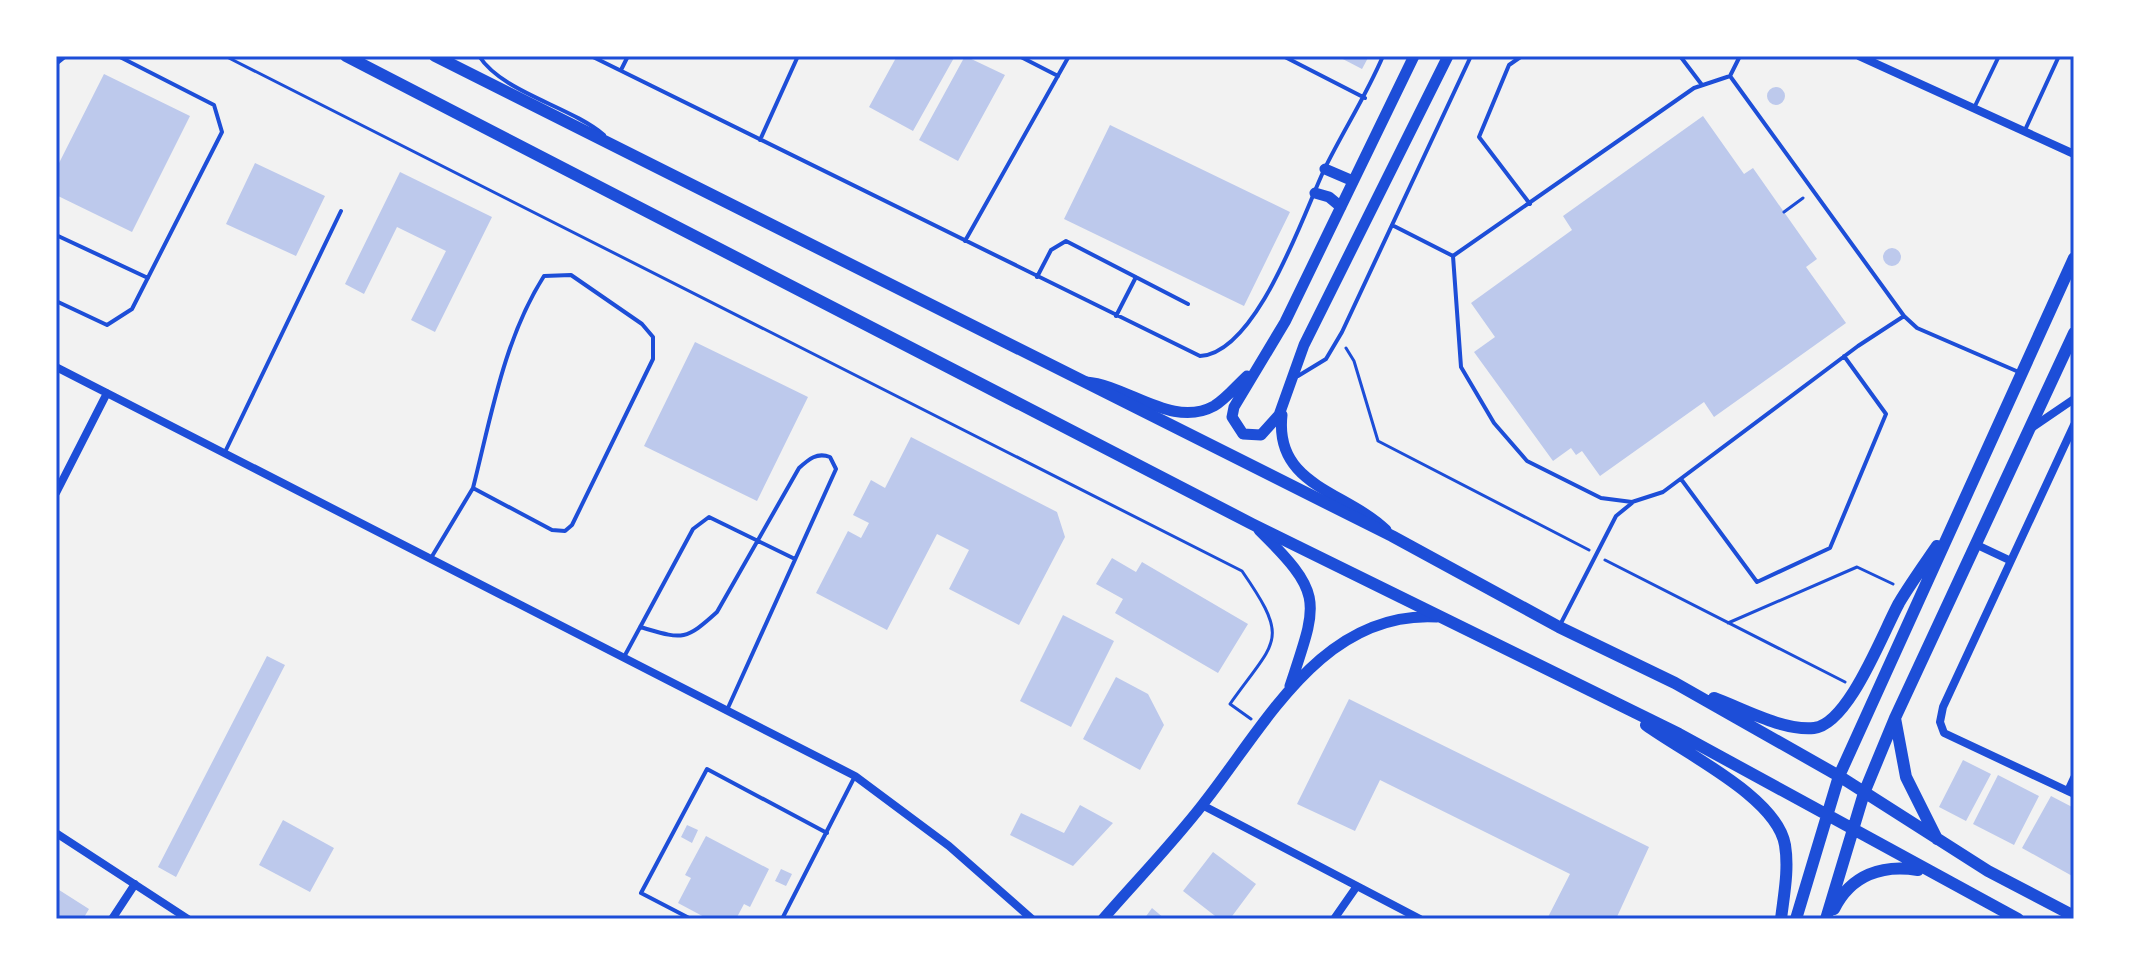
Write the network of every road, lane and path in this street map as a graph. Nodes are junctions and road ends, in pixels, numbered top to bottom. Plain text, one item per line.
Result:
1 (66, 56) edge
2 (118, 56) edge
3 (225, 56) edge
4 (346, 56) edge
5 (435, 56) edge
6 (479, 56) edge
7 (591, 56) edge
8 (628, 56) edge
9 (798, 56) edge
10 (1019, 56) edge
11 (1069, 56) edge
12 (1283, 56) edge
13 (1383, 56) edge
14 (1414, 56) edge
15 (1448, 56) edge
16 (1471, 56) edge
17 (1522, 56) edge
18 (1680, 56) edge
19 (1740, 56) edge
20 (1859, 56) edge
21 (1999, 56) edge
22 (2059, 56) edge
23 (56, 64) edge
24 (621, 70) junction
25 (1058, 76) junction
26 (1730, 76) junction
27 (1702, 85) junction
28 (1365, 98) junction
29 (1974, 108) junction
30 (2025, 132) junction
31 (760, 140) junction
32 (610, 144) junction
33 (2073, 154) edge
34 (1325, 169) junction
35 (1353, 181) junction
36 (1813, 191) junction
37 (1315, 193) junction
38 (1530, 204) junction
39 (1341, 207) junction
40 (341, 211) dead end
41 (1784, 212) dead end
42 (1392, 225) junction
43 (56, 235) edge
44 (965, 241) junction
45 (1453, 256) junction
46 (2074, 258) edge
47 (1037, 277) junction
48 (1136, 277) junction
49 (148, 278) junction
50 (56, 301) edge
51 (1188, 304) dead end
52 (1116, 316) junction
53 (1904, 316) junction
54 (2074, 333) edge
55 (1339, 337) junction
56 (1844, 356) junction
57 (56, 367) edge
58 (1257, 368) junction
59 (2021, 373) junction
60 (1081, 381) junction
61 (1290, 384) junction
62 (107, 393) junction
63 (2074, 399) edge
64 (1283, 406) junction
65 (2074, 425) edge
66 (2027, 433) junction
67 (225, 452) junction
68 (1681, 479) junction
69 (473, 488) junction
70 (56, 493) edge
71 (1632, 502) junction
72 (1958, 513) junction
73 (1252, 524) junction
74 (1392, 536) junction
75 (755, 539) junction
76 (1975, 544) junction
77 (1597, 556) junction
78 (431, 558) junction
79 (795, 559) junction
80 (2009, 560) junction
81 (1907, 591) junction
82 (1446, 617) junction
83 (1728, 623) junction
84 (640, 627) junction
85 (1559, 627) junction
86 (624, 657) junction
87 (1675, 683) junction
88 (1855, 687) junction
89 (1289, 688) junction
90 (1624, 709) junction
91 (727, 710) junction
92 (1895, 718) junction
93 (1260, 726) junction
94 (855, 776) junction
95 (1839, 776) junction
96 (2074, 778) edge
97 (2071, 792) edge
98 (1864, 793) junction
99 (1202, 805) junction
100 (1827, 812) junction
101 (1854, 828) junction
102 (56, 833) edge
103 (827, 833) junction
104 (1938, 841) junction
105 (1925, 871) junction
106 (135, 884) junction
107 (1357, 886) junction
108 (1997, 914) edge
109 (2074, 916) edge
110 (112, 919) edge
111 (188, 919) edge
112 (691, 919) edge
113 (782, 919) edge
114 (1032, 919) edge
115 (1103, 919) edge
116 (1334, 919) edge
117 (1420, 919) edge
118 (1781, 919) edge
119 (1796, 919) edge
120 (1827, 919) edge
121 (2018, 919) edge

1 - 23 lane
2 - 49 lane
3 - 93 path
4 - 73 main road
5 - 32 main road
6 - 32 lane
7 - 24 lane
8 - 24 lane
9 - 31 lane
10 - 25 lane
11 - 25 lane
12 - 28 lane
13 - 28 lane
14 - 35 street
15 - 61 street
16 - 42 lane
17 - 38 lane
18 - 27 lane
19 - 26 lane
20 - 29 street
21 - 29 lane
22 - 30 lane
24 - 31 lane
25 - 44 lane
26 - 27 lane
26 - 36 lane
27 - 38 lane
28 - 34 lane
29 - 30 street
30 - 33 street
31 - 44 lane
32 - 60 main road
34 - 35 street
34 - 37 lane
35 - 39 street
36 - 41 path
36 - 53 lane
37 - 39 street
37 - 52 lane
38 - 45 lane
39 - 58 street
40 - 67 lane
42 - 45 lane
42 - 55 lane
43 - 49 lane
44 - 47 lane
45 - 71 lane
46 - 59 main road
47 - 48 lane
47 - 52 lane
48 - 51 lane
48 - 52 lane
49 - 50 lane
53 - 56 lane
53 - 59 lane
54 - 66 main road
55 - 61 lane
55 - 77 path
56 - 68 lane
56 - 68 lane
57 - 62 street
58 - 60 street
58 - 64 street
59 - 72 main road
60 - 74 main road
61 - 64 street
62 - 67 street
62 - 70 street
63 - 66 street
64 - 74 street
65 - 80 street
66 - 76 main road
67 - 78 street
68 - 71 lane
69 - 69 lane
69 - 78 lane
71 - 77 lane
72 - 81 main road
72 - 95 main road
73 - 82 main road
73 - 89 street
74 - 85 main road
75 - 79 lane
75 - 79 lane
75 - 84 lane
75 - 84 lane
76 - 80 street
76 - 92 main road
77 - 83 path
77 - 85 lane
78 - 86 street
79 - 91 lane
80 - 97 street
81 - 83 path
81 - 88 main road
82 - 89 street
82 - 90 main road
83 - 88 path
84 - 86 lane
85 - 87 main road
86 - 91 street
87 - 88 main road
87 - 95 main road
89 - 93 street
90 - 100 main road
90 - 118 main road
91 - 94 street
92 - 98 main road
92 - 104 main road
93 - 99 street
94 - 103 lane
94 - 114 street
95 - 98 main road
95 - 100 main road
96 - 97 street
98 - 101 main road
98 - 104 main road
99 - 107 street
99 - 115 street
100 - 101 main road
100 - 119 main road
101 - 105 main road
101 - 120 main road
102 - 106 street
103 - 112 lane
103 - 113 lane
104 - 109 main road
105 - 108 main road
105 - 120 main road
106 - 110 street
106 - 111 street
107 - 116 street
107 - 117 street
108 - 121 main road

